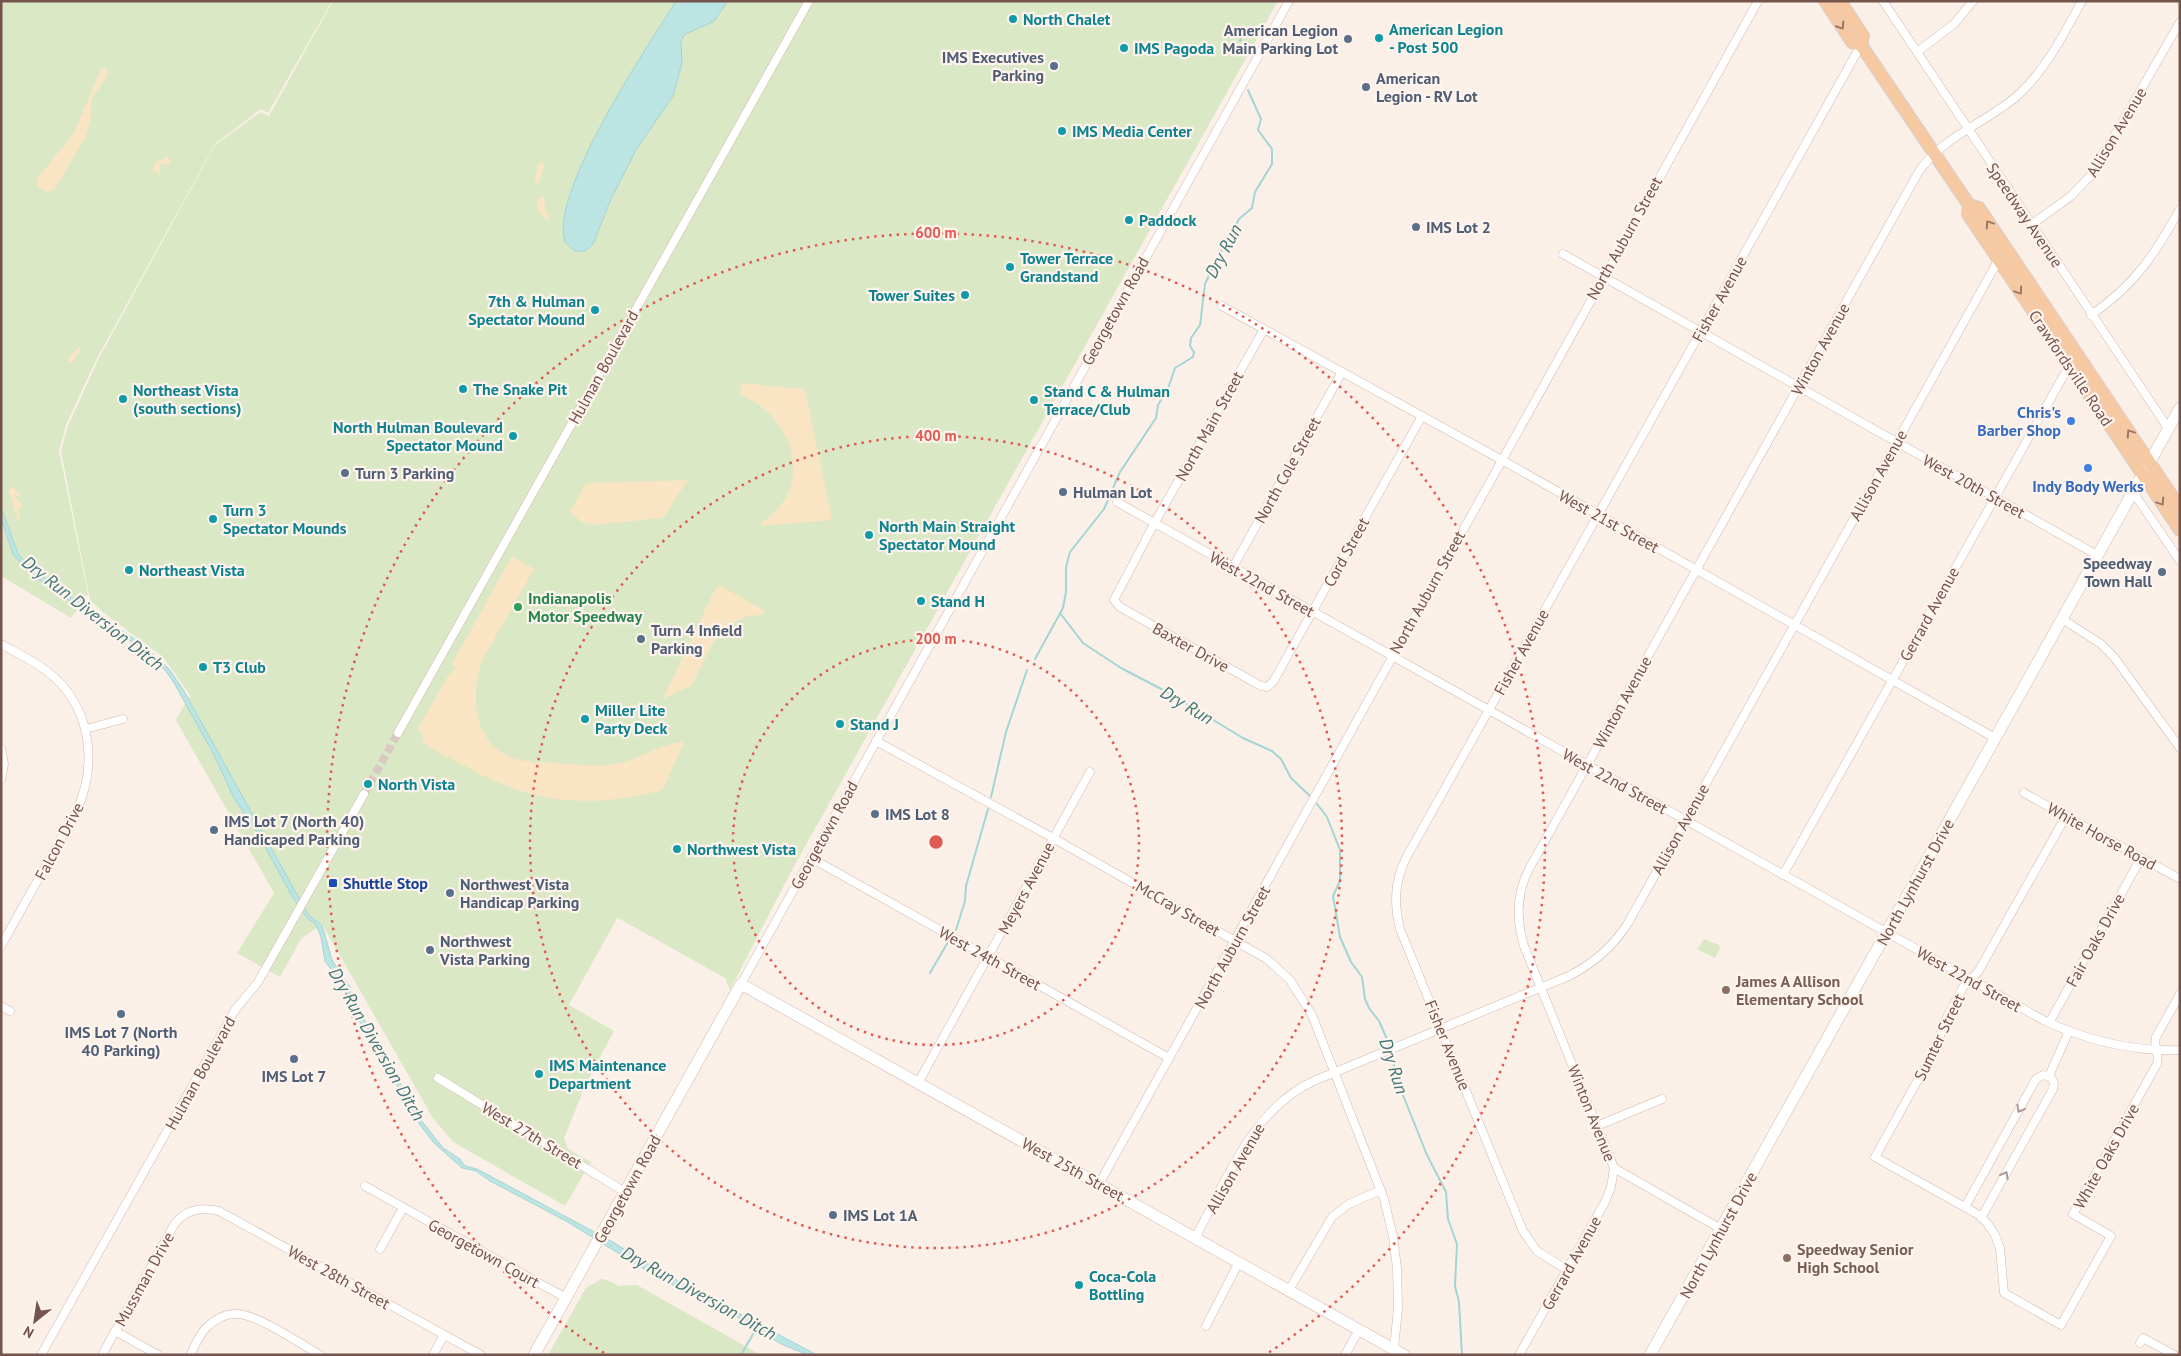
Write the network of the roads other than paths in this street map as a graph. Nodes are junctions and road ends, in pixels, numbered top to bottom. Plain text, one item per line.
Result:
1 (809, 1) edge
2 (1289, 1) edge
3 (1758, 1) edge
4 (1825, 1) edge
5 (1840, 1) edge
6 (1883, 1) edge
7 (1973, 1) edge
8 (2082, 1) edge
9 (2180, 22) edge
10 (1861, 45) junction
11 (1917, 52) junction
12 (1968, 130) junction
13 (1934, 152) junction
14 (1969, 205) junction
15 (2180, 209) edge
16 (2031, 225) junction
17 (2006, 248) junction
18 (1563, 254) dead end
19 (1999, 260) junction
20 (1602, 277) junction
21 (1222, 306) dead end
22 (2091, 315) junction
23 (1264, 329) junction
24 (1700, 332) junction
25 (2076, 353) junction
26 (2069, 365) junction
27 (1342, 372) junction
28 (1798, 387) junction
29 (2180, 408) edge
30 (1422, 416) junction
31 (2168, 428) junction
32 (1896, 442) junction
33 (1500, 459) junction
34 (2149, 462) junction
35 (2142, 474) junction
36 (2133, 492) junction
37 (1994, 497) junction
38 (1117, 502) dead end
39 (2180, 508) edge
40 (1598, 514) junction
41 (1154, 524) junction
42 (2180, 530) edge
43 (2097, 555) junction
44 (2180, 562) edge
45 (1233, 567) junction
46 (1696, 570) junction
47 (1115, 602) joint
48 (1312, 612) junction
49 (2062, 619) junction
50 (1794, 625) junction
51 (1, 644) edge
52 (1392, 655) junction
53 (1892, 680) junction
54 (1269, 686) joint
55 (1489, 710) junction
56 (123, 719) dead end
57 (86, 728) junction
58 (398, 733) tunnel mouth
59 (1995, 738) junction
60 (876, 741) junction
61 (1, 748) edge
62 (2180, 748) edge
63 (1587, 765) junction
64 (1090, 772) dead end
65 (1, 780) edge
66 (2024, 793) dead end
67 (364, 794) tunnel mouth
68 (2066, 816) junction
69 (1685, 820) junction
70 (1053, 838) junction
71 (811, 858) junction
72 (2141, 858) junction
73 (1783, 874) junction
74 (2180, 879) edge
75 (1887, 933) junction
76 (1235, 941) junction
77 (1, 946) edge
78 (990, 957) junction
79 (1970, 980) junction
80 (741, 984) junction
81 (1541, 988) junction
82 (2180, 994) edge
83 (1, 1006) edge
84 (10, 1011) dead end
85 (2049, 1023) junction
86 (1441, 1029) junction
87 (2069, 1031) junction
88 (2156, 1050) junction
89 (2180, 1050) edge
90 (1169, 1058) junction
91 (1335, 1072) junction
92 (2050, 1076) junction
93 (438, 1078) dead end
94 (918, 1083) junction
95 (1662, 1100) dead end
96 (1597, 1126) junction
97 (1614, 1168) junction
98 (1099, 1184) junction
99 (365, 1186) dead end
100 (1381, 1190) junction
101 (625, 1192) junction
102 (1965, 1207) junction
103 (403, 1208) junction
104 (194, 1210) joint
105 (1981, 1218) junction
106 (1721, 1229) junction
107 (1195, 1238) junction
108 (380, 1249) dead end
109 (1239, 1262) junction
110 (1567, 1270) junction
111 (1289, 1290) junction
112 (566, 1298) junction
113 (1206, 1326) dead end
114 (1360, 1330) junction
115 (115, 1331) junction
116 (444, 1334) junction
117 (2140, 1343) dead end
118 (1394, 1349) junction
119 (40, 1355) edge
120 (102, 1355) edge
121 (158, 1355) edge
122 (190, 1355) edge
123 (320, 1355) edge
124 (433, 1355) edge
125 (481, 1355) edge
126 (534, 1355) edge
127 (1346, 1355) edge
128 (1404, 1355) edge
129 (1519, 1355) edge
130 (1650, 1355) edge
131 (2174, 1355) edge

1 - 58 street, Hulman Boulevard
2 - 60 street, Georgetown Road
3 - 20 street, North Auburn Street
4 -> 10 main road, Crawfordsville Road
5 - 10 main road, Crawfordsville Road
6 - 11 street, Speedway Avenue
7 - 11 street
8 - 12 street
9 - 16 street, Allison Avenue
10 - 13 main road, Crawfordsville Road
10 - 24 street, Fisher Avenue
11 - 12 street, Speedway Avenue
12 - 13 street, Winton Avenue
12 - 16 street, Speedway Avenue
13 - 14 main road, Crawfordsville Road
13 - 28 street, Winton Avenue
17 -> 14 main road, Crawfordsville Road
14 - 19 main road, Crawfordsville Road
15 - 22 street
16 - 22 street, Speedway Avenue
17 - 19 street, Allison Avenue
17 - 25 main road, Crawfordsville Road
18 - 20 street, West 20th Street
19 -> 26 main road, Crawfordsville Road
19 - 32 street, Allison Avenue
20 - 24 street, West 20th Street
20 - 33 street, North Auburn Street
21 - 23 street, West 21st Street
22 - 31 street, Speedway Avenue
23 - 27 street, West 21st Street
23 - 41 street, North Main Street
24 - 28 street, West 20th Street
24 - 40 street, Fisher Avenue
25 - 26 street, Gerrard Avenue
34 -> 25 main road, Crawfordsville Road
26 - 35 main road, Crawfordsville Road
26 - 37 street, Gerrard Avenue
27 - 30 street, West 21st Street
27 - 45 street, North Cole Street
28 - 32 street, West 20th Street
28 - 46 street, Winton Avenue
29 - 31 main road, North Lynhurst Drive
30 - 33 street, West 21st Street
30 - 48 street, Cord Street
31 - 34 main road, North Lynhurst Drive
32 - 37 street, West 20th Street
32 - 50 street, Allison Avenue
33 - 40 street, West 21st Street
33 - 52 street, North Auburn Street
34 - 35 main road, North Lynhurst Drive
34 - 39 main road, Crawfordsville Road
35 - 36 main road, North Lynhurst Drive
35 -> 42 main road, Crawfordsville Road
36 - 43 main road, North Lynhurst Drive
36 - 44 street
37 - 43 street, West 20th Street
37 - 53 street, Gerrard Avenue
38 - 41 street, West 22nd Street
40 - 46 street, West 21st Street
40 - 55 street, Fisher Avenue
41 - 45 street, West 22nd Street
41 - 47 street, North Main Street
43 - 49 main road, North Lynhurst Drive
45 - 48 street, West 22nd Street
46 - 50 street, West 21st Street
46 - 63 street, Winton Avenue
47 - 54 street, Baxter Drive
48 - 52 street, West 22nd Street
48 - 54 street, Cord Street
49 - 59 main road, North Lynhurst Drive
49 - 62 street
50 - 53 street, West 21st Street
50 - 69 street, Allison Avenue
51 - 57 street, Falcon Drive
52 - 55 street, West 22nd Street
52 - 76 street, North Auburn Street
53 - 59 street, West 21st Street
53 - 73 street, Gerrard Avenue
55 - 63 street, West 22nd Street
55 - 86 street, Fisher Avenue
56 - 57 street
57 - 77 street, Falcon Drive
59 - 75 main road, North Lynhurst Drive
60 - 70 street, McCray Street
60 - 71 street, Georgetown Road
61 - 65 street
63 - 69 street, West 22nd Street
63 - 81 street, Winton Avenue
64 - 70 street, Meyers Avenue
66 - 68 street, White Horse Road
67 - 119 street, Hulman Boulevard
68 - 72 street, White Horse Road
68 - 79 street, Sumter Street
69 - 73 street, West 22nd Street
69 - 81 street, Allison Avenue
70 - 76 street, McCray Street
70 - 78 street, Meyers Avenue
71 - 78 street, West 24th Street
71 - 80 street, Georgetown Road
72 - 74 street, White Horse Road
72 - 85 street, Fair Oaks Drive
73 - 75 street, West 22nd Street
75 - 79 street, West 22nd Street
75 - 106 main road, North Lynhurst Drive
76 - 90 street, North Auburn Street
76 - 91 street, McCray Street
78 - 90 street, West 24th Street
78 - 94 street, Meyers Avenue
79 - 85 street, West 22nd Street
79 - 102 street, Sumter Street
80 - 94 main road, West 25th Street
80 - 101 main road, Georgetown Road
81 - 86 street, Allison Avenue
81 - 96 street, Winton Avenue
82 - 88 street, White Oaks Drive
83 - 84 street
85 - 87 street, West 22nd Street
86 - 91 street, Allison Avenue
86 - 110 street, Fisher Avenue
87 - 88 street, West 22nd Street
87 - 92 street
88 - 89 street, West 22nd Street
88 - 105 street, White Oaks Drive
90 - 98 street, North Auburn Street
91 - 100 street, McCray Street
91 - 107 street, Allison Avenue
92 -> 102 street
105 -> 92 street
93 - 101 street, West 27th Street
94 - 98 main road, West 25th Street
95 - 96 street
96 - 97 street, Winton Avenue
97 - 106 street, Winton Avenue
97 - 110 street, Gerrard Avenue
98 - 107 main road, West 25th Street
99 - 103 street, Georgetown Court
100 - 111 street
100 - 118 street, McCray Street
101 - 112 main road, Georgetown Road
102 - 105 street
103 - 108 street
103 - 112 street, Georgetown Court
104 - 115 street, Mussman Drive
104 - 116 street, West 28th Street
106 - 130 main road, North Lynhurst Drive
107 - 109 main road, West 25th Street
109 - 111 main road, West 25th Street
109 - 113 street
110 - 129 street, Gerrard Avenue
111 - 114 main road, West 25th Street
112 - 126 main road, Georgetown Road
114 - 118 main road, West 25th Street
114 - 127 street
115 - 120 street, Mussman Drive
115 - 121 street
116 - 124 street
116 - 125 street, West 28th Street
117 - 131 street
118 - 128 main road, West 25th Street
122 - 123 street

